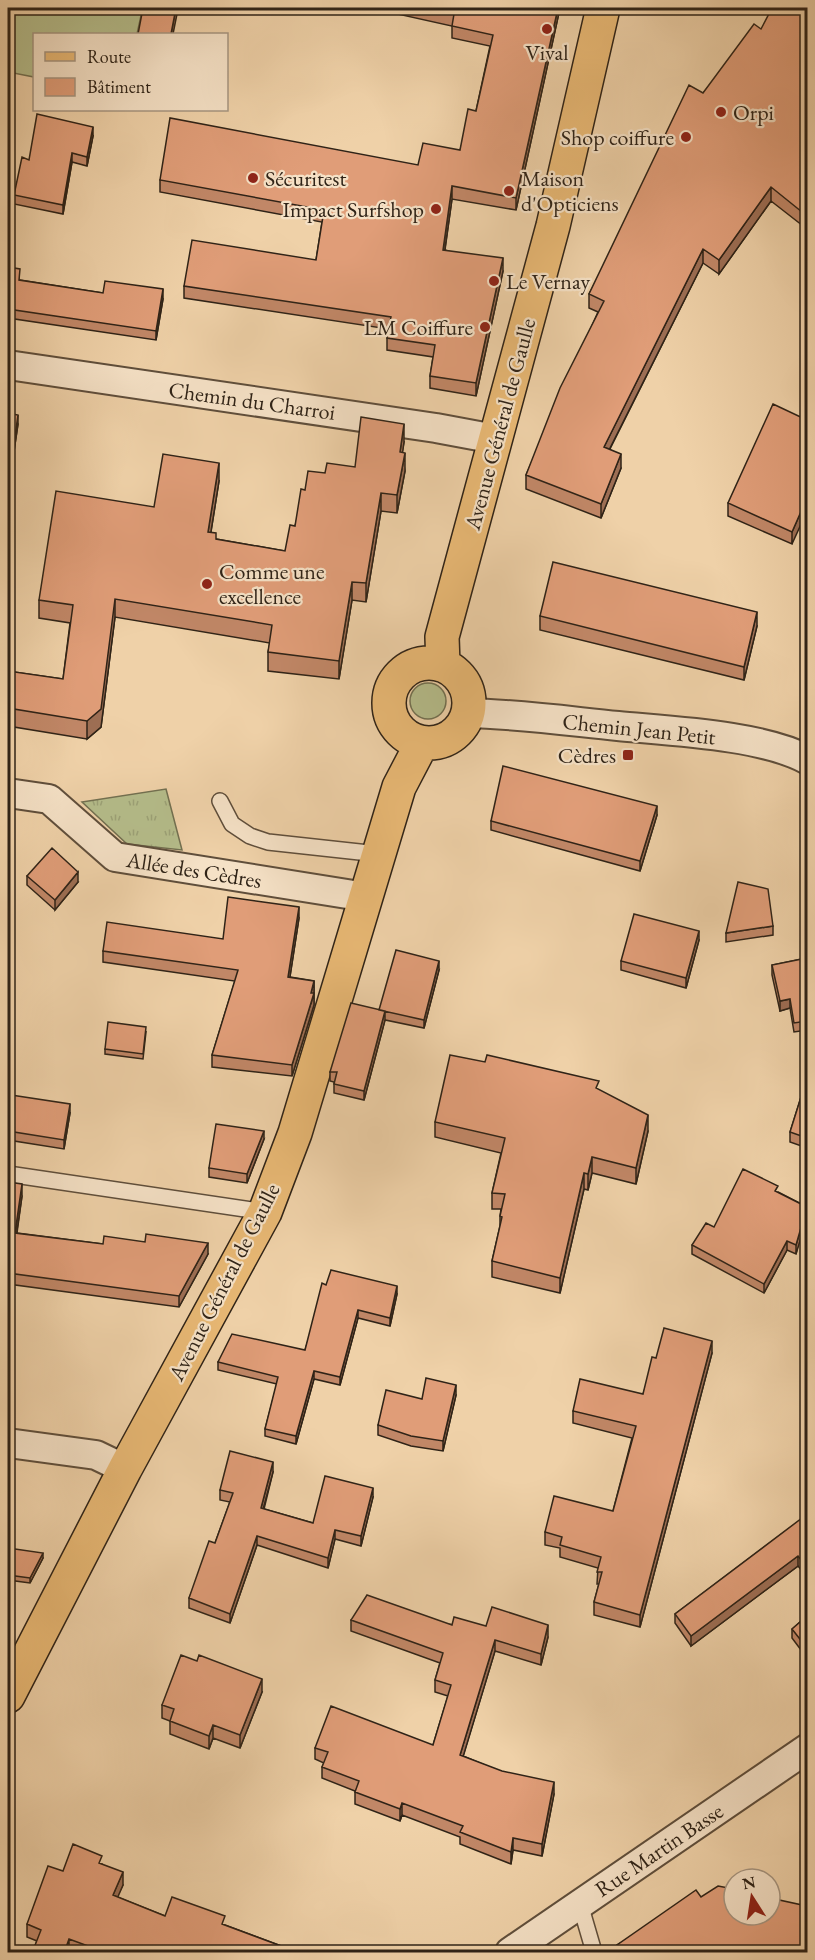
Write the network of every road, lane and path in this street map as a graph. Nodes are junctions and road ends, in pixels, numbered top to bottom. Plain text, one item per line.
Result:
1 (603, 8) edge
2 (8, 365) edge
3 (495, 439) junction
4 (443, 665) junction
5 (467, 713) junction
6 (422, 743) junction
7 (807, 760) edge
8 (8, 793) edge
9 (220, 801) dead end
10 (378, 854) junction
11 (366, 897) junction
12 (8, 1174) edge
13 (265, 1212) junction
14 (8, 1443) edge
15 (125, 1469) junction
16 (8, 1696) edge
17 (807, 1749) edge
18 (580, 1904) junction
19 (510, 1953) edge
20 (594, 1953) edge

1 - 3 main road, Avenue Général de Gaulle
2 - 3 street, Chemin du Charroi
3 - 4 main road, Avenue Général de Gaulle
4 - 5 main road
4 - 6 main road
5 - 6 main road
5 - 7 street, Chemin Jean Petit
6 - 10 main road, Avenue Général de Gaulle
8 - 11 street, Allée des Cèdres
9 - 10 lane
10 - 11 main road, Avenue Général de Gaulle
11 - 13 main road, Avenue Général de Gaulle
12 - 13 lane
13 - 15 main road, Avenue Général de Gaulle
14 - 15 street
15 - 16 main road, Avenue Général de Gaulle
17 - 18 street, Rue Martin Basse
18 - 19 street, Rue Martin Basse
18 - 20 lane

